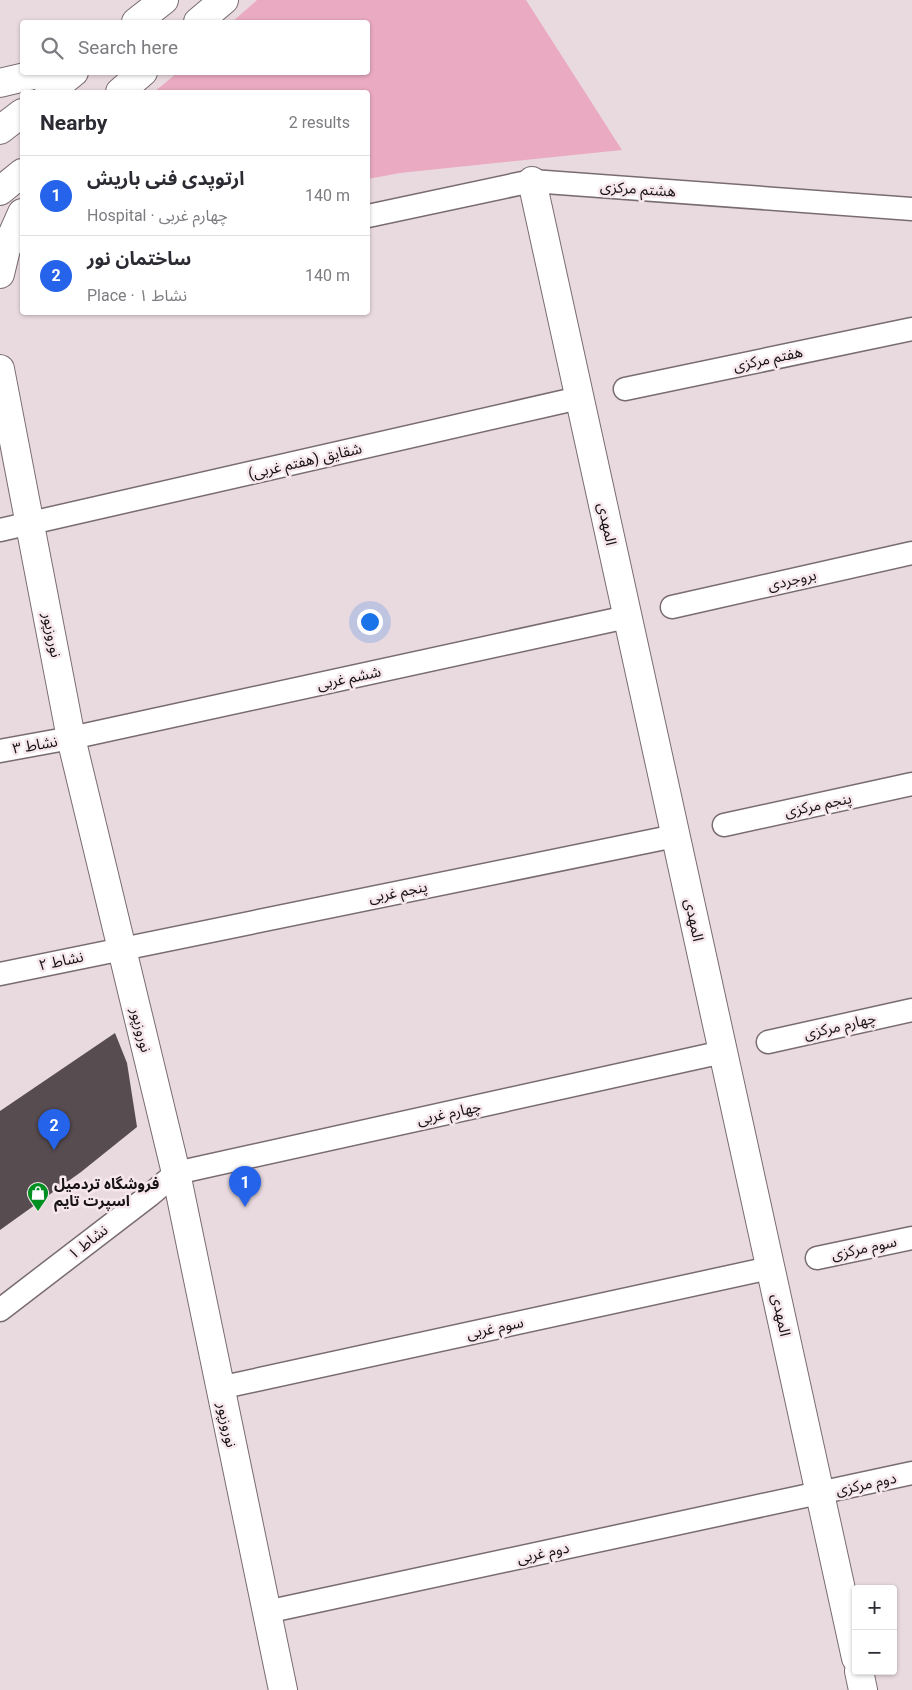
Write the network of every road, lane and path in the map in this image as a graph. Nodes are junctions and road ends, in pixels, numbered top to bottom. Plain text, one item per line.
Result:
1 (164, 0) edge
2 (224, 0) edge
3 (139, 20) edge
4 (200, 20) edge
5 (33, 75) edge
6 (70, 75) edge
7 (139, 75) edge
8 (0, 83) edge
9 (52, 90) edge
10 (122, 90) edge
11 (20, 115) edge
12 (0, 130) edge
13 (20, 175) edge
14 (532, 181) junction
15 (0, 191) edge
16 (912, 210) edge
17 (370, 216) edge
18 (20, 218) edge
19 (0, 274) edge
20 (912, 328) edge
21 (0, 369) edge
22 (625, 389) dead end
23 (579, 398) junction
24 (31, 524) junction
25 (0, 530) edge
26 (912, 553) edge
27 (672, 607) dead end
28 (627, 617) junction
29 (71, 738) junction
30 (0, 751) edge
31 (912, 784) edge
32 (724, 825) dead end
33 (675, 836) junction
34 (121, 948) junction
35 (0, 974) edge
36 (912, 1010) edge
37 (768, 1042) dead end
38 (723, 1052) junction
39 (176, 1173) junction
40 (912, 1238) edge
41 (817, 1258) dead end
42 (770, 1268) junction
43 (0, 1310) edge
44 (220, 1388) junction
45 (912, 1473) edge
46 (820, 1494) junction
47 (266, 1612) junction
48 (852, 1640) edge
49 (860, 1675) edge
50 (283, 1690) edge
51 (863, 1690) edge

1 - 3 street
2 - 4 street
5 - 8 street
6 - 9 street
7 - 10 street
11 - 12 street
13 - 15 street
14 - 16 street, هشتم مرکزی
14 - 17 street, هشتم مرکزی
14 - 23 street, المهدی
18 - 19 street
20 - 22 street, هفتم مرکزی
21 - 24 street, نوروزپور
23 - 24 street, شقایق (هفتم غربی)
23 - 28 street, المهدی
24 - 25 street, شقایق (هفتم غربی)
24 - 29 street, نوروزپور
26 - 27 street, بروجردی
28 - 29 street, ششم غربی
28 - 33 street, المهدی
29 - 30 street, نشاط ۳
29 - 34 street, نوروزپور
31 - 32 street, پنجم مرکزی
33 - 34 street, پنجم غربی
33 - 38 street, المهدی
34 - 35 street, نشاط ۲
34 - 39 street, نوروزپور
36 - 37 street, چهارم مرکزی
38 - 39 street, چهارم غربی
38 - 42 street, المهدی
39 - 43 street, نشاط ۱
39 - 44 street, نوروزپور
40 - 41 street, سوم مرکزی
42 - 44 street, سوم غربی
42 - 46 street, المهدی
44 - 47 street, نوروزپور
45 - 46 street, دوم مرکزی
46 - 47 street, دوم غربی
46 - 48 street, المهدی
47 - 50 street, نوروزپور
49 - 51 street

